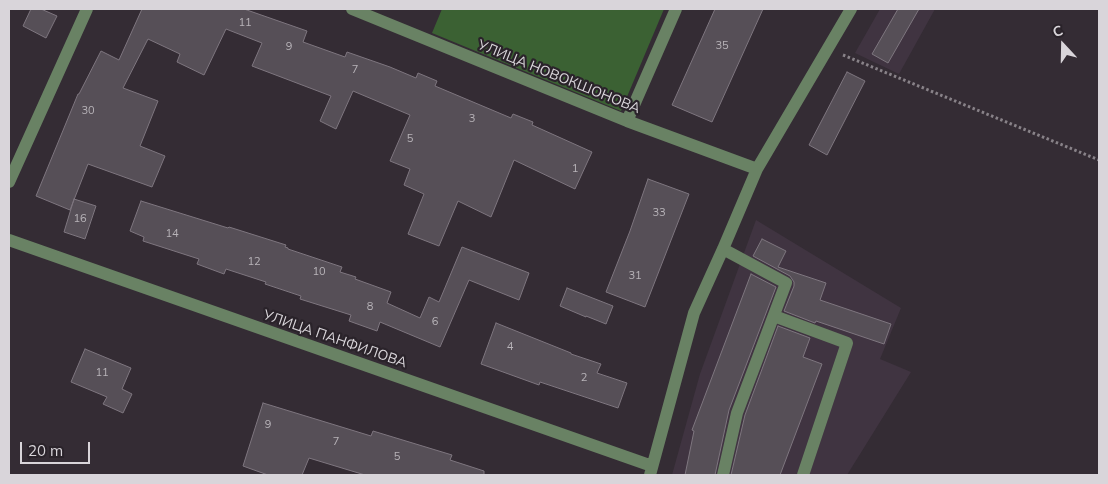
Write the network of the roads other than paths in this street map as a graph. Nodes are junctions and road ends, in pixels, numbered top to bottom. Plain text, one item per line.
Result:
1 (86, 9) edge
2 (352, 9) edge
3 (676, 9) edge
4 (851, 9) edge
5 (627, 121) junction
6 (757, 169) junction
7 (9, 182) edge
8 (9, 240) edge
9 (723, 249) junction
10 (774, 316) junction
11 (651, 471) edge
12 (723, 475) edge
13 (803, 475) edge

1 - 7 street
2 - 5 street, УЛИЦА НОВОКШОНОВА
3 - 5 street
4 - 6 street
5 - 6 street, УЛИЦА НОВОКШОНОВА
6 - 9 street
8 - 11 street, УЛИЦА ПАНФИЛОВА
9 - 10 street
9 - 11 street
10 - 12 street
10 - 13 street

